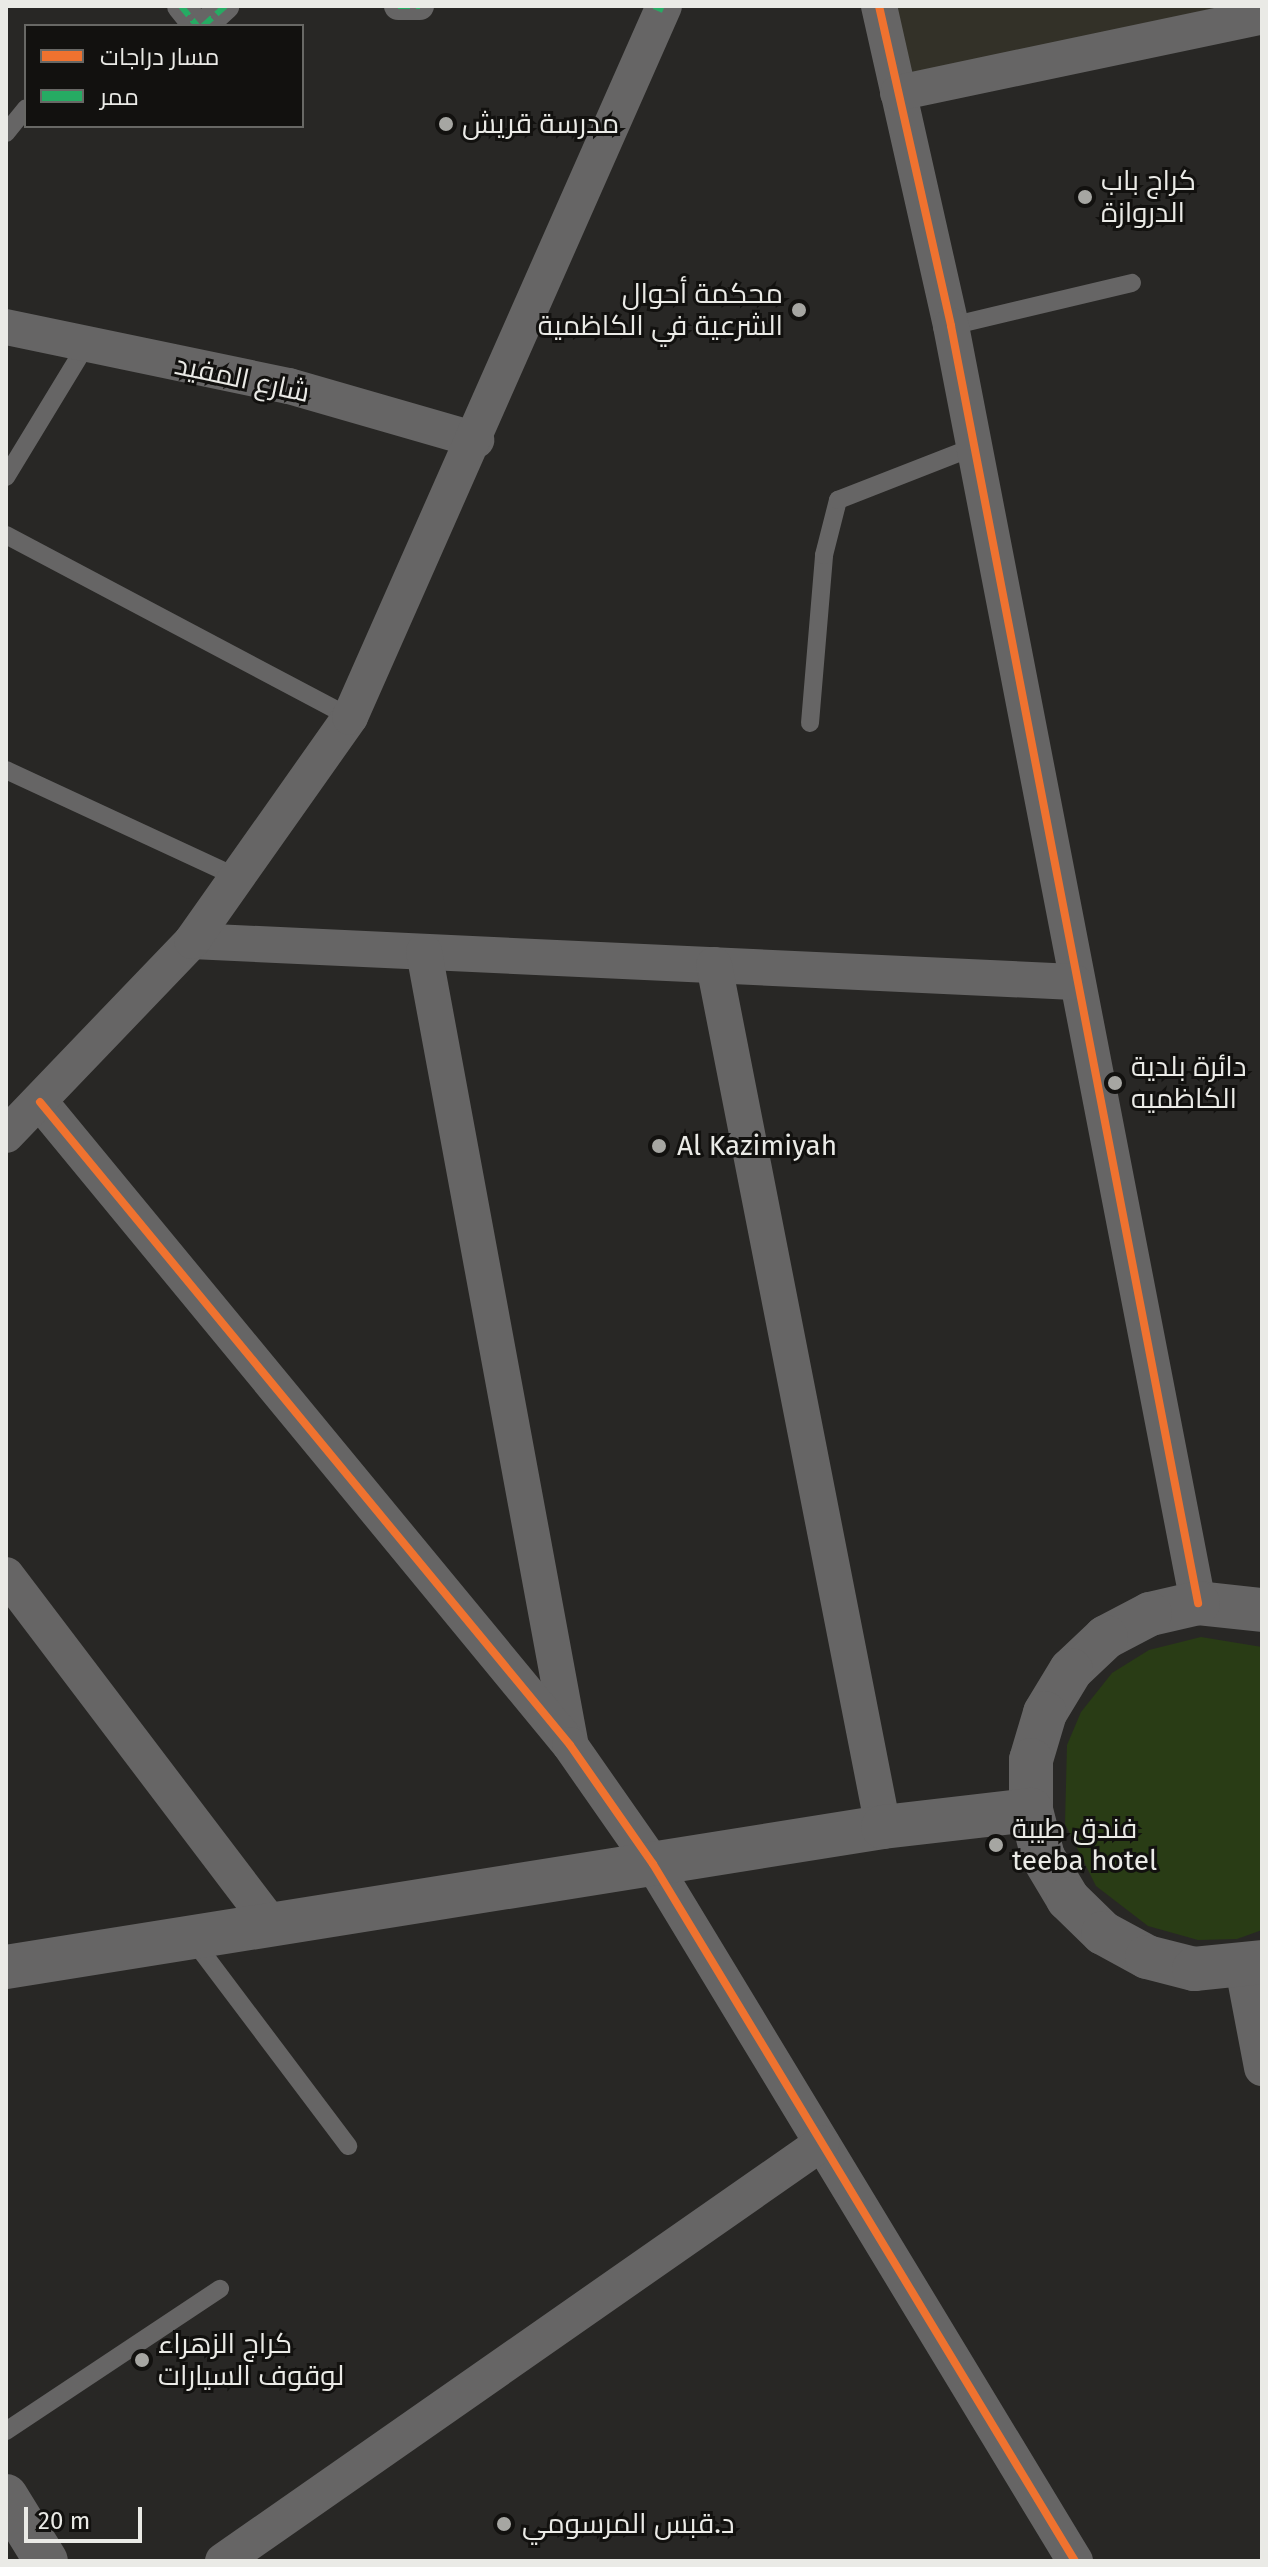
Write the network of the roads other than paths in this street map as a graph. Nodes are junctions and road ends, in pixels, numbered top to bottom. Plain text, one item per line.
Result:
1 (181, 6) edge
2 (225, 6) edge
3 (398, 6) edge
4 (420, 6) edge
5 (879, 6) edge
6 (660, 7) edge
7 (1262, 16) edge
8 (198, 24) edge
9 (202, 24) edge
10 (898, 93) junction
11 (1132, 283) dead end
12 (951, 326) junction
13 (6, 327) edge
14 (85, 347) junction
15 (476, 440) junction
16 (974, 447) junction
17 (6, 477) edge
18 (6, 535) edge
19 (350, 717) junction
20 (810, 723) dead end
21 (6, 770) edge
22 (236, 877) junction
23 (192, 941) junction
24 (424, 952) junction
25 (714, 965) junction
26 (1074, 982) junction
27 (40, 1102) junction
28 (6, 1135) edge
29 (6, 1575) edge
30 (1198, 1603) junction
31 (1262, 1610) edge
32 (570, 1745) junction
33 (1031, 1810) junction
34 (883, 1827) junction
35 (653, 1864) junction
36 (272, 1925) junction
37 (191, 1938) junction
38 (1253, 1965) edge
39 (6, 1967) edge
40 (1262, 2068) edge
41 (822, 2143) junction
42 (348, 2146) dead end
43 (220, 2289) dead end
44 (6, 2431) edge
45 (6, 2496) edge
46 (1061, 2556) edge
47 (46, 2561) edge
48 (223, 2561) edge

1 - 8 street
2 - 9 street
3 - 4 street
5 - 10 street
6 - 15 street
7 - 10 street
10 - 12 street
11 - 12 lane
12 - 16 street
13 - 14 street, شارع المفيد
14 - 15 street, شارع المفيد
14 - 17 lane
15 - 19 street
16 - 20 lane
16 - 26 street
18 - 19 lane
19 - 22 street
21 - 22 lane
22 - 23 street
23 - 24 street
23 - 27 street
24 - 25 street
24 - 32 street
25 - 26 street
25 - 34 street
26 - 30 street
27 - 28 street
27 - 32 street
29 - 36 street
30 - 31 street
30 - 33 street
32 - 35 street
33 - 34 street
33 - 38 street
34 - 35 street
35 - 36 street
35 - 41 street
36 - 37 street
37 - 39 street
37 - 42 lane
38 - 40 street
41 - 46 street
41 - 48 street
43 - 44 lane
45 - 47 street

